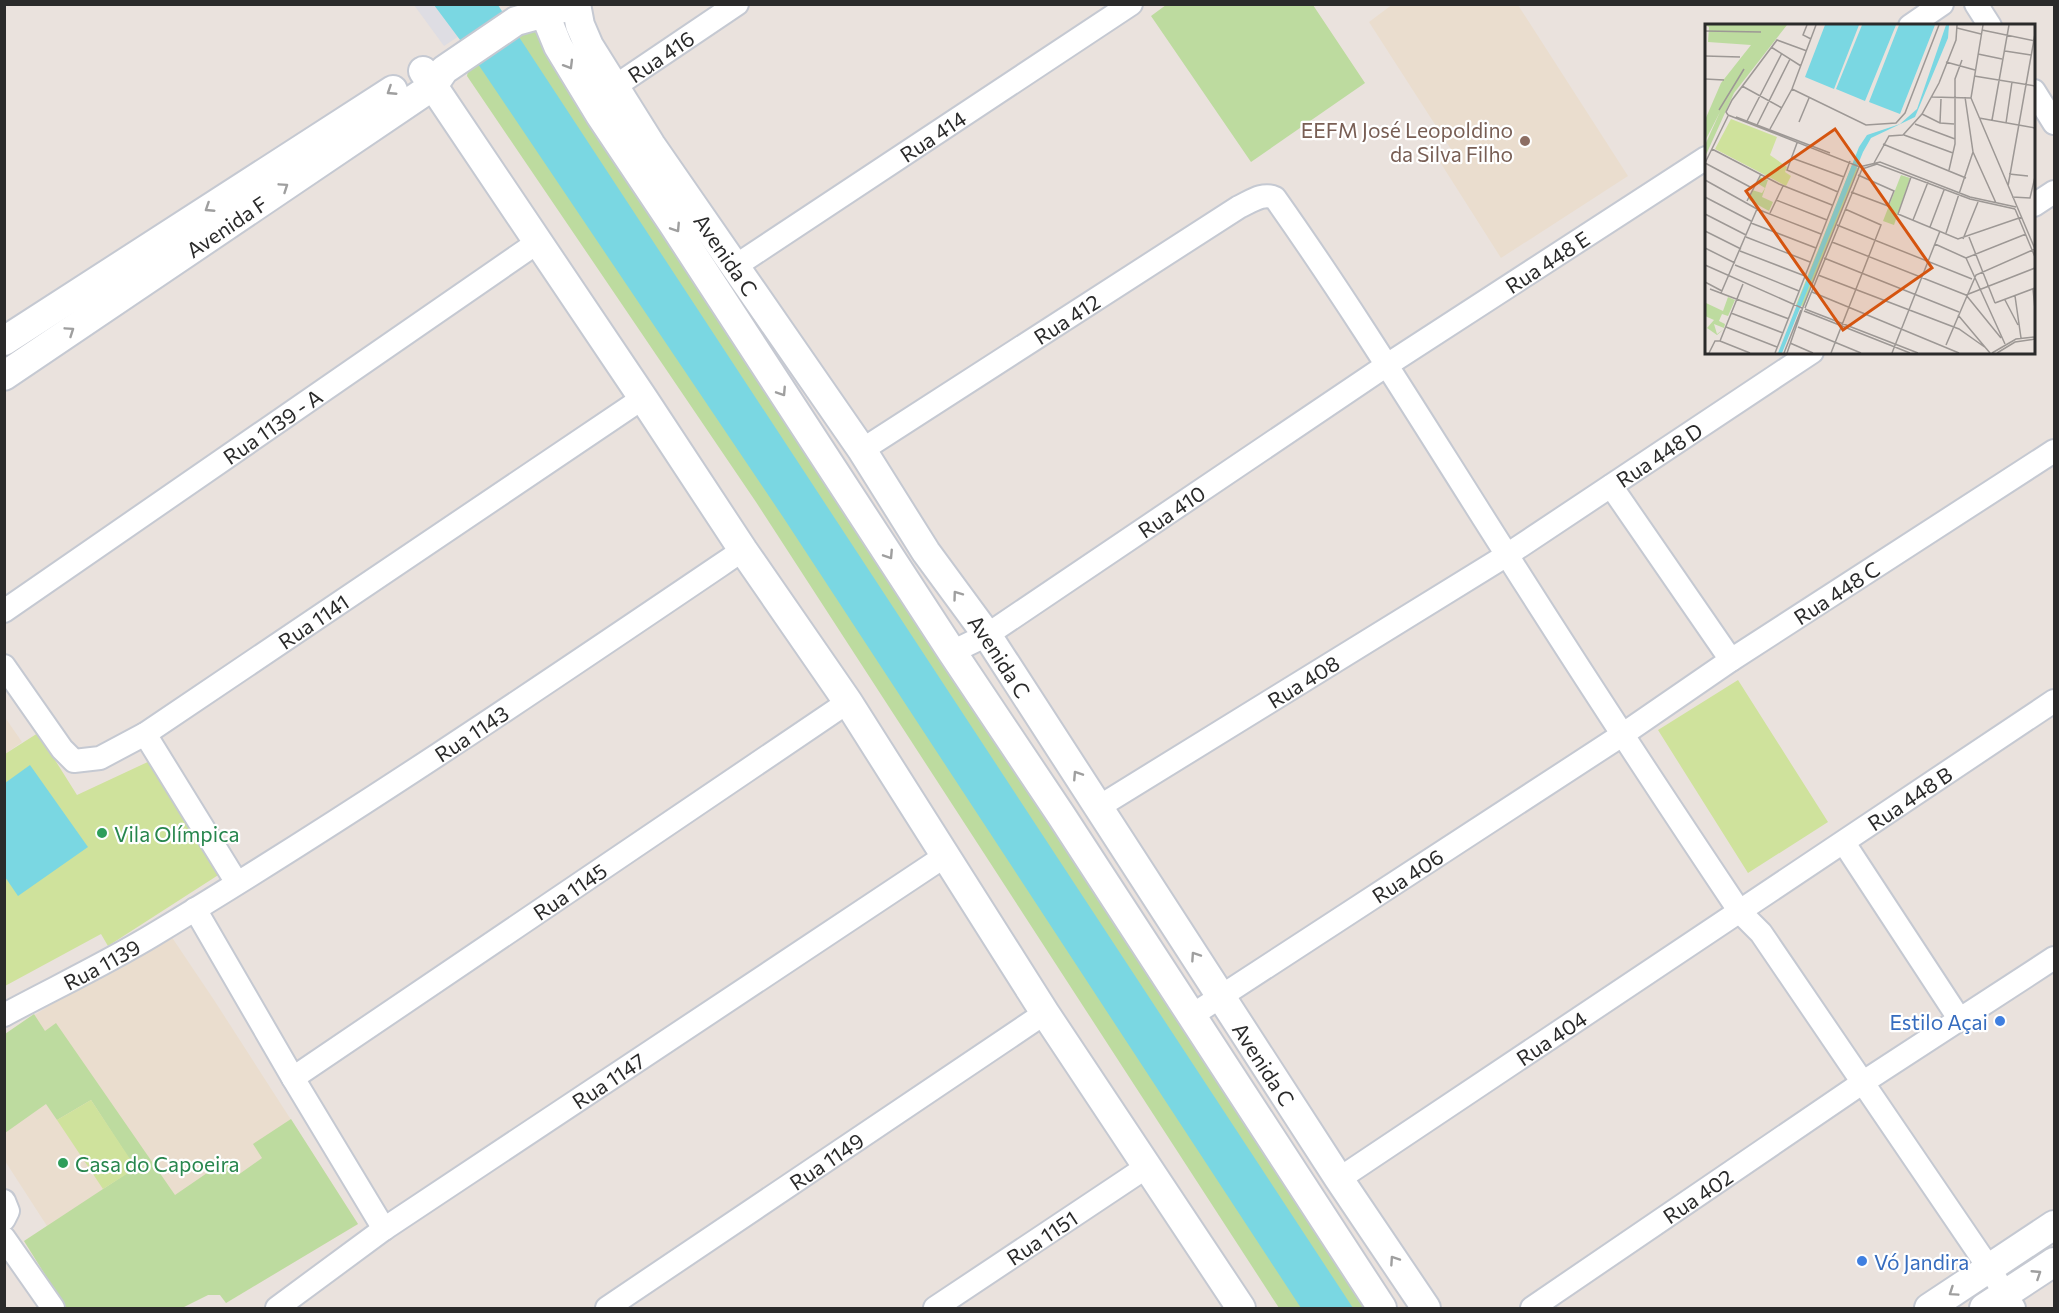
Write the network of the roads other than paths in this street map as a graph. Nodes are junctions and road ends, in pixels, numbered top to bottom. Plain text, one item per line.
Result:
1 (737, 4) edge
2 (1942, 4) edge
3 (1976, 4) edge
4 (576, 5) edge
5 (1131, 5) edge
6 (544, 8) edge
7 (1913, 24) edge
8 (1989, 24) edge
9 (437, 74) junction
10 (614, 87) junction
11 (2035, 93) edge
12 (2055, 123) edge
13 (1705, 159) edge
14 (2055, 192) edge
15 (2035, 205) edge
16 (538, 242) junction
17 (735, 267) junction
18 (11, 337) edge
19 (1809, 354) edge
20 (33, 356) junction
21 (1387, 365) junction
22 (4, 376) edge
23 (643, 398) junction
24 (862, 450) junction
25 (2055, 451) edge
26 (1611, 486) junction
27 (743, 550) junction
28 (1507, 555) junction
29 (4, 611) edge
30 (987, 635) junction
31 (952, 652) junction
32 (1731, 660) junction
33 (4, 666) edge
34 (2055, 701) edge
35 (848, 702) junction
36 (145, 734) junction
37 (1622, 735) junction
38 (1098, 808) junction
39 (1844, 843) junction
40 (945, 856) junction
41 (237, 883) junction
42 (1763, 897) joint
43 (195, 909) junction
44 (1740, 912) junction
45 (2055, 958) edge
46 (1222, 996) junction
47 (1046, 1013) junction
48 (4, 1015) edge
49 (1191, 1016) junction
50 (1960, 1020) junction
51 (293, 1078) junction
52 (1862, 1083) junction
53 (1148, 1166) junction
54 (1339, 1179) junction
55 (4, 1201) edge
56 (4, 1219) edge
57 (2055, 1225) edge
58 (384, 1229) junction
59 (4, 1238) edge
60 (2055, 1262) edge
61 (1989, 1268) junction
62 (2001, 1304) edge
63 (53, 1308) edge
64 (277, 1308) edge
65 (607, 1308) edge
66 (935, 1308) edge
67 (1241, 1308) edge
68 (1382, 1308) edge
69 (1426, 1308) edge
70 (1532, 1308) edge
71 (1929, 1308) edge

1 - 10 street, Rua 416
2 - 7 street
3 - 8 street
4 - 6 street
4 - 10 street, Avenida C
5 - 17 street, Rua 414
6 - 9 street
6 -> 31 street, Avenida C
9 - 16 street
9 -> 18 street, Avenida F
20 -> 9 street, Avenida F
10 - 17 street, Avenida C
11 - 12 street
13 - 21 street, Rua 448 E
14 - 15 street
16 - 23 street
16 - 29 street, Rua 1139 - A
17 - 24 street, Avenida C
18 - 20 street
19 - 26 street, Rua 448 D
20 - 22 street, Avenida F
21 - 24 street, Rua 412
21 - 28 street
21 - 30 street, Rua 410
23 - 27 street
23 - 36 street, Rua 1141
30 -> 24 street, Avenida C
25 - 32 street, Rua 448 C
26 - 28 street, Rua 448 D
26 - 32 street
27 - 35 street
27 - 41 street, Rua 1143
28 - 37 street
28 - 38 street, Rua 408
30 - 31 street, Rua 410
38 -> 30 street, Avenida C
31 - 49 street, Avenida C
32 - 37 street, Rua 448 C
33 - 36 street, Rua 1141
34 - 39 street, Rua 448 B
35 - 40 street
35 - 51 street, Rua 1145
36 - 41 street
37 - 44 street
37 - 46 street, Rua 406
46 -> 38 street, Avenida C
39 - 42 street, Rua 448 B
39 - 50 street
40 - 47 street
40 - 58 street, Rua 1147
41 - 43 street, Rua 1143
42 - 44 street, Rua 404
43 - 48 street, Rua 1139
43 - 51 street
44 - 52 street
44 - 54 street, Rua 404
45 - 50 street, Rua 402
46 - 49 street, Rua 406
46 - 54 street, Avenida C
47 - 53 street
47 - 65 street, Rua 1149
49 - 68 street, Avenida C
50 - 52 street, Rua 402
51 - 58 street
52 - 61 street
52 - 70 street, Rua 402
53 - 66 street, Rua 1151
53 - 67 street
69 -> 54 street, Avenida C
55 - 56 street
57 - 61 street
58 - 64 street, Rua 1147
59 - 63 street
62 -> 60 street
61 - 62 street
61 -> 71 street

